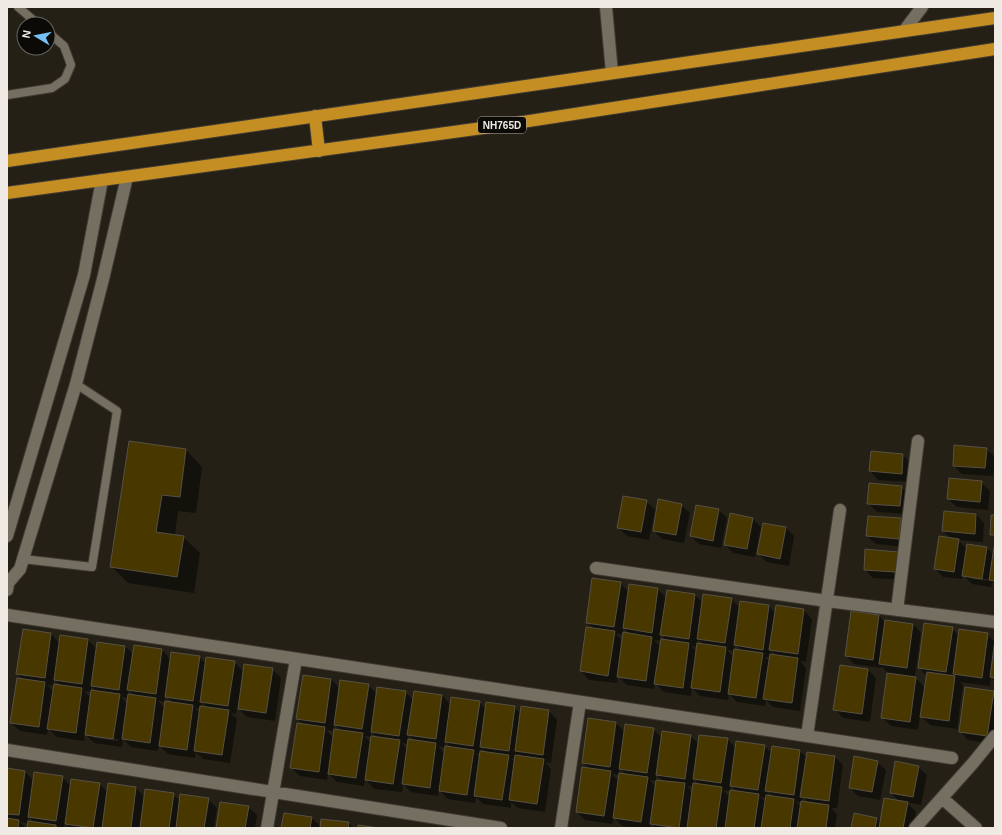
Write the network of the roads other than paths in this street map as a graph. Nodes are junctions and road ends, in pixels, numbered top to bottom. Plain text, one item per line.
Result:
1 (18, 7) edge
2 (606, 7) edge
3 (922, 7) edge
4 (29, 16) edge
5 (995, 18) edge
6 (904, 31) junction
7 (56, 39) edge
8 (995, 49) edge
9 (612, 73) junction
10 (7, 94) edge
11 (315, 116) junction
12 (319, 150) junction
13 (7, 161) edge
14 (127, 177) junction
15 (102, 180) junction
16 (7, 193) edge
17 (76, 384) junction
18 (918, 441) dead end
19 (840, 510) dead end
20 (7, 536) edge
21 (23, 559) junction
22 (596, 568) dead end
23 (7, 584) edge
24 (827, 601) junction
25 (897, 610) junction
26 (7, 615) edge
27 (995, 622) edge
28 (296, 659) junction
29 (580, 702) junction
30 (807, 736) junction
31 (995, 736) edge
32 (7, 750) edge
33 (952, 758) dead end
34 (274, 792) junction
35 (942, 798) junction
36 (267, 828) edge
37 (501, 828) edge
38 (560, 828) edge
39 (915, 828) edge
40 (976, 828) edge

1 - 4 lane
2 - 9 street
3 - 6 street
5 - 6 highway
6 - 9 highway
7 - 10 lane
8 - 12 highway, NH765D
9 - 11 highway
11 - 12 highway
11 - 13 highway
12 - 14 highway, NH765D
14 - 15 highway, NH765D
14 - 17 street
15 - 16 highway, NH765D
15 - 20 street
17 - 21 street
17 - 21 lane
18 - 25 street
19 - 24 street
21 - 23 street
22 - 24 street
24 - 25 street
24 - 30 street
25 - 27 street
26 - 28 street
28 - 29 street
28 - 34 street
29 - 30 street
29 - 38 street
30 - 33 street
31 - 35 street
32 - 34 street
34 - 36 street
34 - 37 street
35 - 39 street
35 - 40 street

